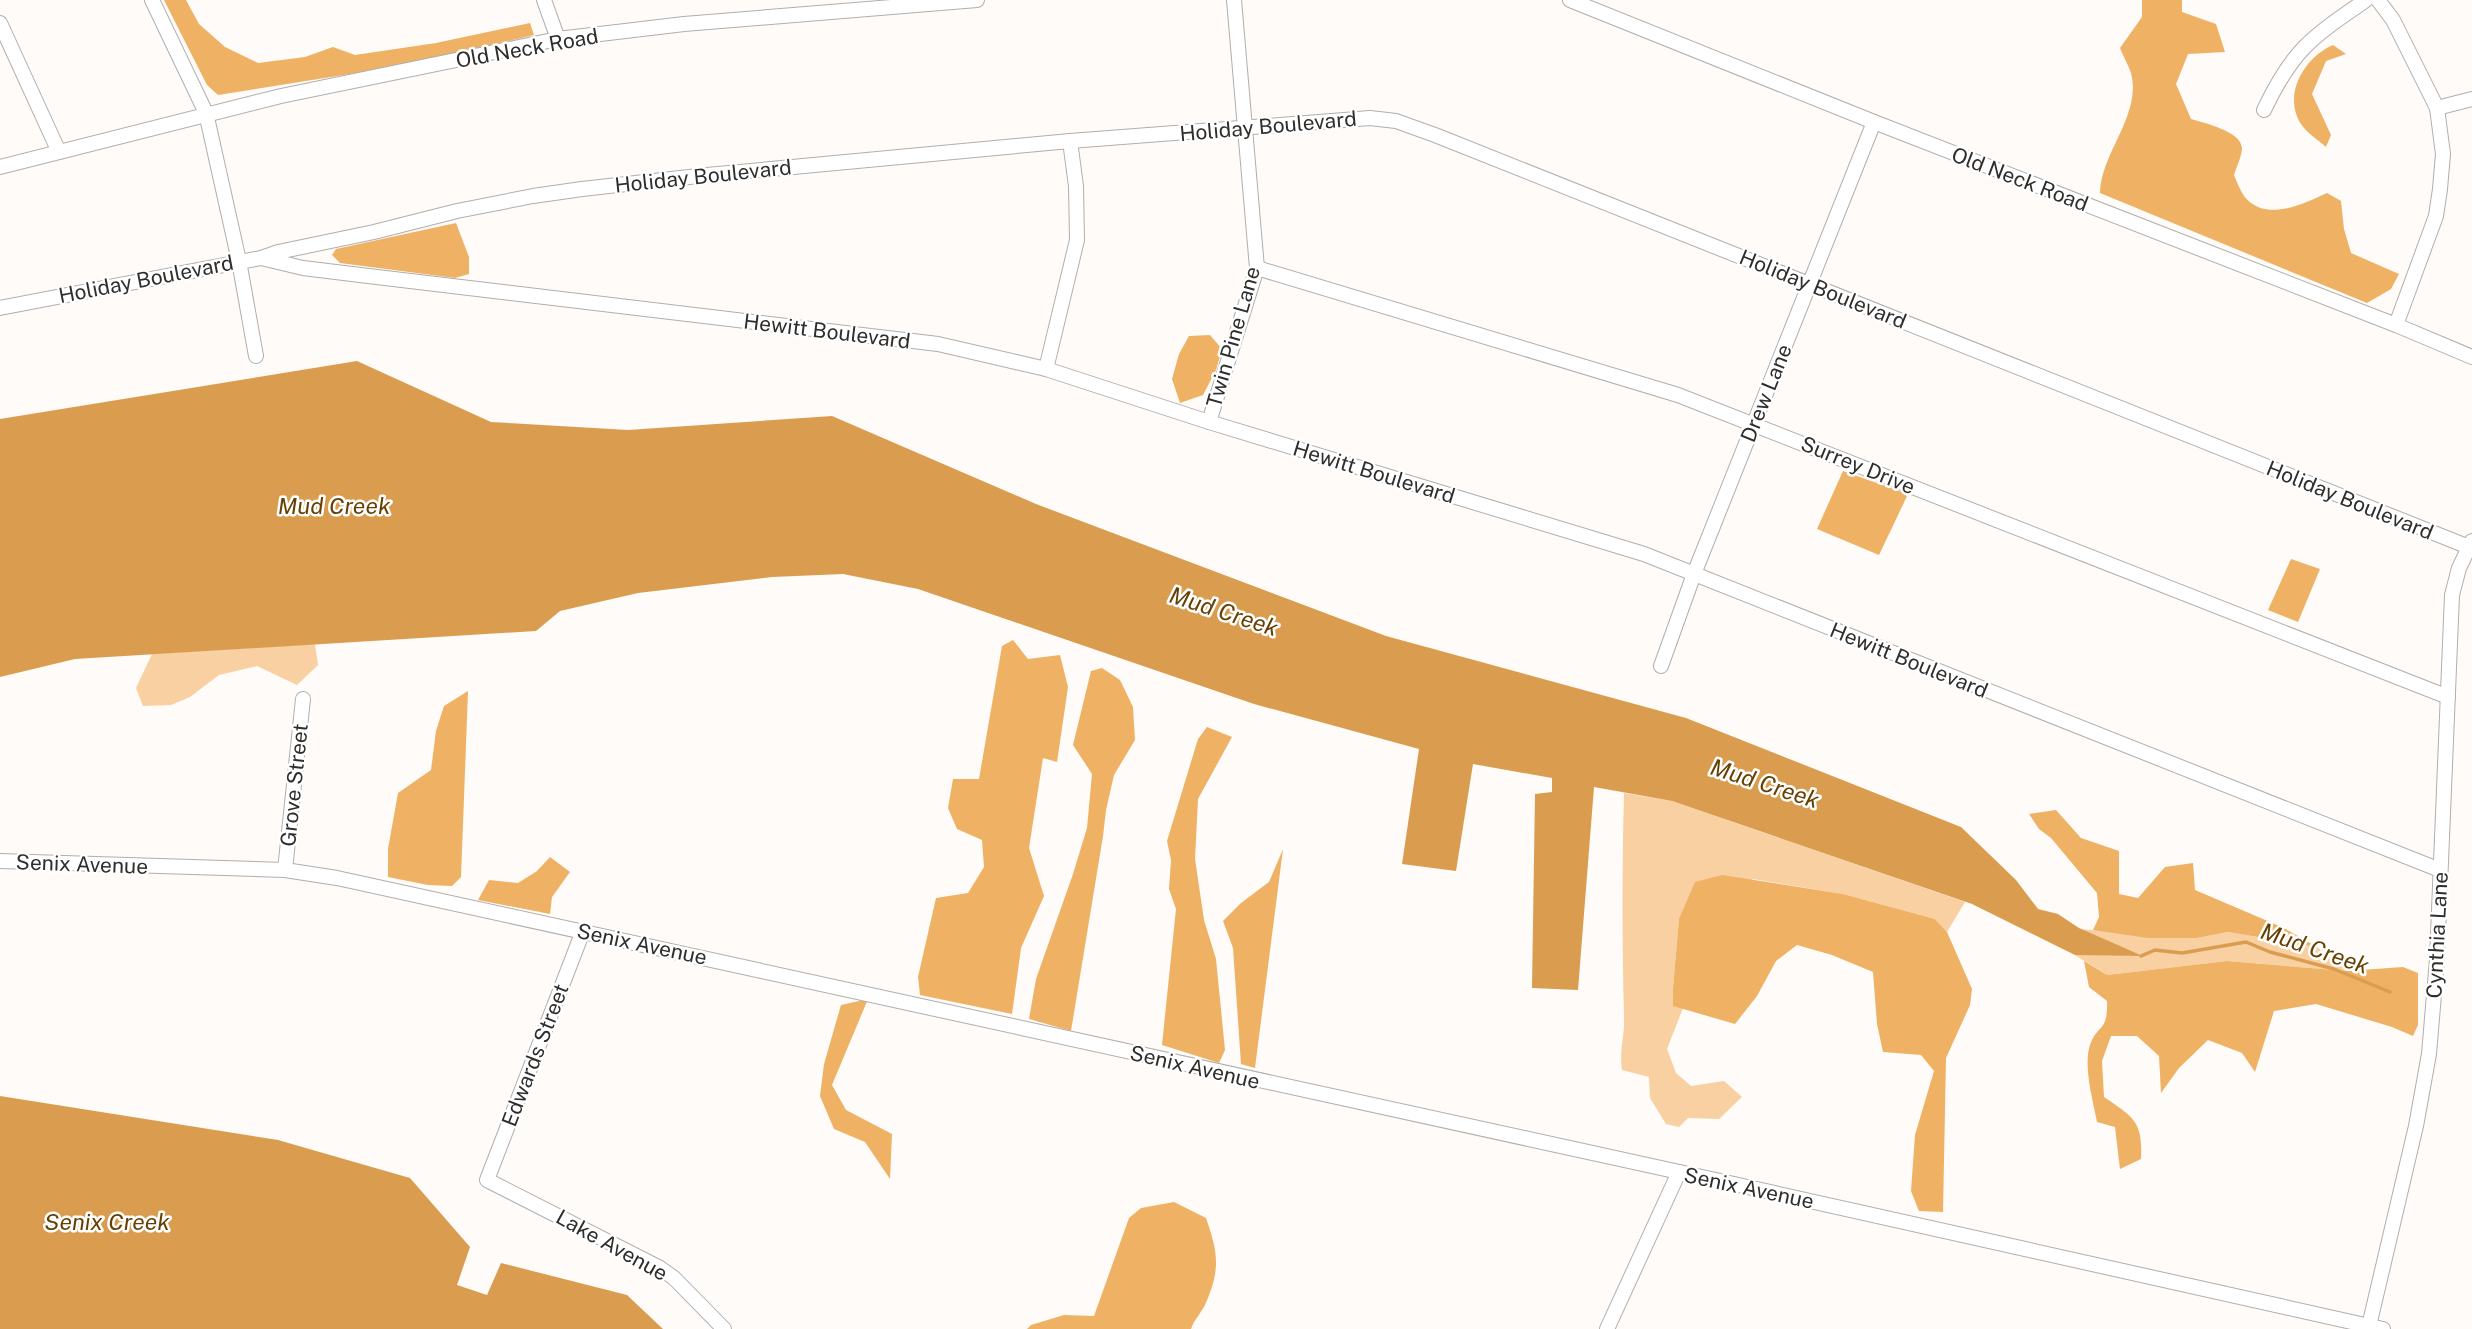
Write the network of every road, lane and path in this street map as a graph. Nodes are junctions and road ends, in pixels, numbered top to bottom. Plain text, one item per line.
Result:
1 (152, 0) edge
2 (544, 0) edge
3 (977, 0) edge
4 (1234, 0) edge
5 (1570, 0) edge
6 (2367, 0) edge
7 (2378, 0) edge
8 (897, 3) edge
9 (0, 23) edge
10 (558, 39) junction
11 (2472, 99) edge
12 (2437, 108) junction
13 (2264, 110) dead end
14 (206, 113) junction
15 (1874, 122) junction
16 (1246, 128) junction
17 (1070, 141) junction
18 (59, 152) junction
19 (0, 167) edge
20 (261, 258) junction
21 (239, 261) junction
22 (1257, 268) junction
23 (1810, 284) junction
24 (0, 308) edge
25 (2396, 325) junction
26 (256, 356) dead end
27 (2472, 357) edge
28 (1045, 369) junction
29 (1209, 422) junction
30 (1754, 423) junction
31 (2470, 544) edge
32 (1694, 574) junction
33 (1661, 666) dead end
34 (2448, 697) junction
35 (303, 699) dead end
36 (0, 861) edge
37 (285, 870) junction
38 (2440, 870) junction
39 (583, 931) junction
40 (1679, 1172) junction
41 (487, 1180) joint
42 (2376, 1327) edge
43 (724, 1329) edge
44 (1607, 1329) edge

1 - 14 street
2 - 10 street
3 - 8 street, Old Neck Road
4 - 16 street, Twin Pine Lane
5 - 15 street, Old Neck Road
6 - 13 street
7 - 12 street
8 - 10 street, Old Neck Road
9 - 18 street
10 - 14 street, Old Neck Road
11 - 12 street
12 - 25 street
14 - 18 street, Old Neck Road
14 - 21 street
15 - 23 street, Drew Lane
15 - 25 street, Old Neck Road
16 - 17 street, Holiday Boulevard
16 - 22 street, Twin Pine Lane
16 - 23 street, Holiday Boulevard
17 - 20 street, Holiday Boulevard
17 - 28 street
18 - 19 street, Old Neck Road
20 - 21 street, Holiday Boulevard
20 - 28 street, Hewitt Boulevard
21 - 24 street, Holiday Boulevard
21 - 26 street
22 - 29 street, Twin Pine Lane
22 - 30 street, Surrey Drive
23 - 30 street, Drew Lane
23 - 31 street, Holiday Boulevard
25 - 27 street, Old Neck Road
28 - 29 street, Hewitt Boulevard
29 - 32 street, Hewitt Boulevard
30 - 32 street, Drew Lane
30 - 34 street, Surrey Drive
31 - 34 street, Cynthia Lane
32 - 33 street, Drew Lane
32 - 38 street, Hewitt Boulevard
34 - 38 street, Cynthia Lane
35 - 37 street, Grove Street
36 - 37 street, Senix Avenue
37 - 39 street, Senix Avenue
38 - 42 street, Cynthia Lane
39 - 40 street, Senix Avenue
39 - 41 street, Edwards Street
40 - 42 street, Senix Avenue
40 - 44 street
41 - 43 street, Lake Avenue

